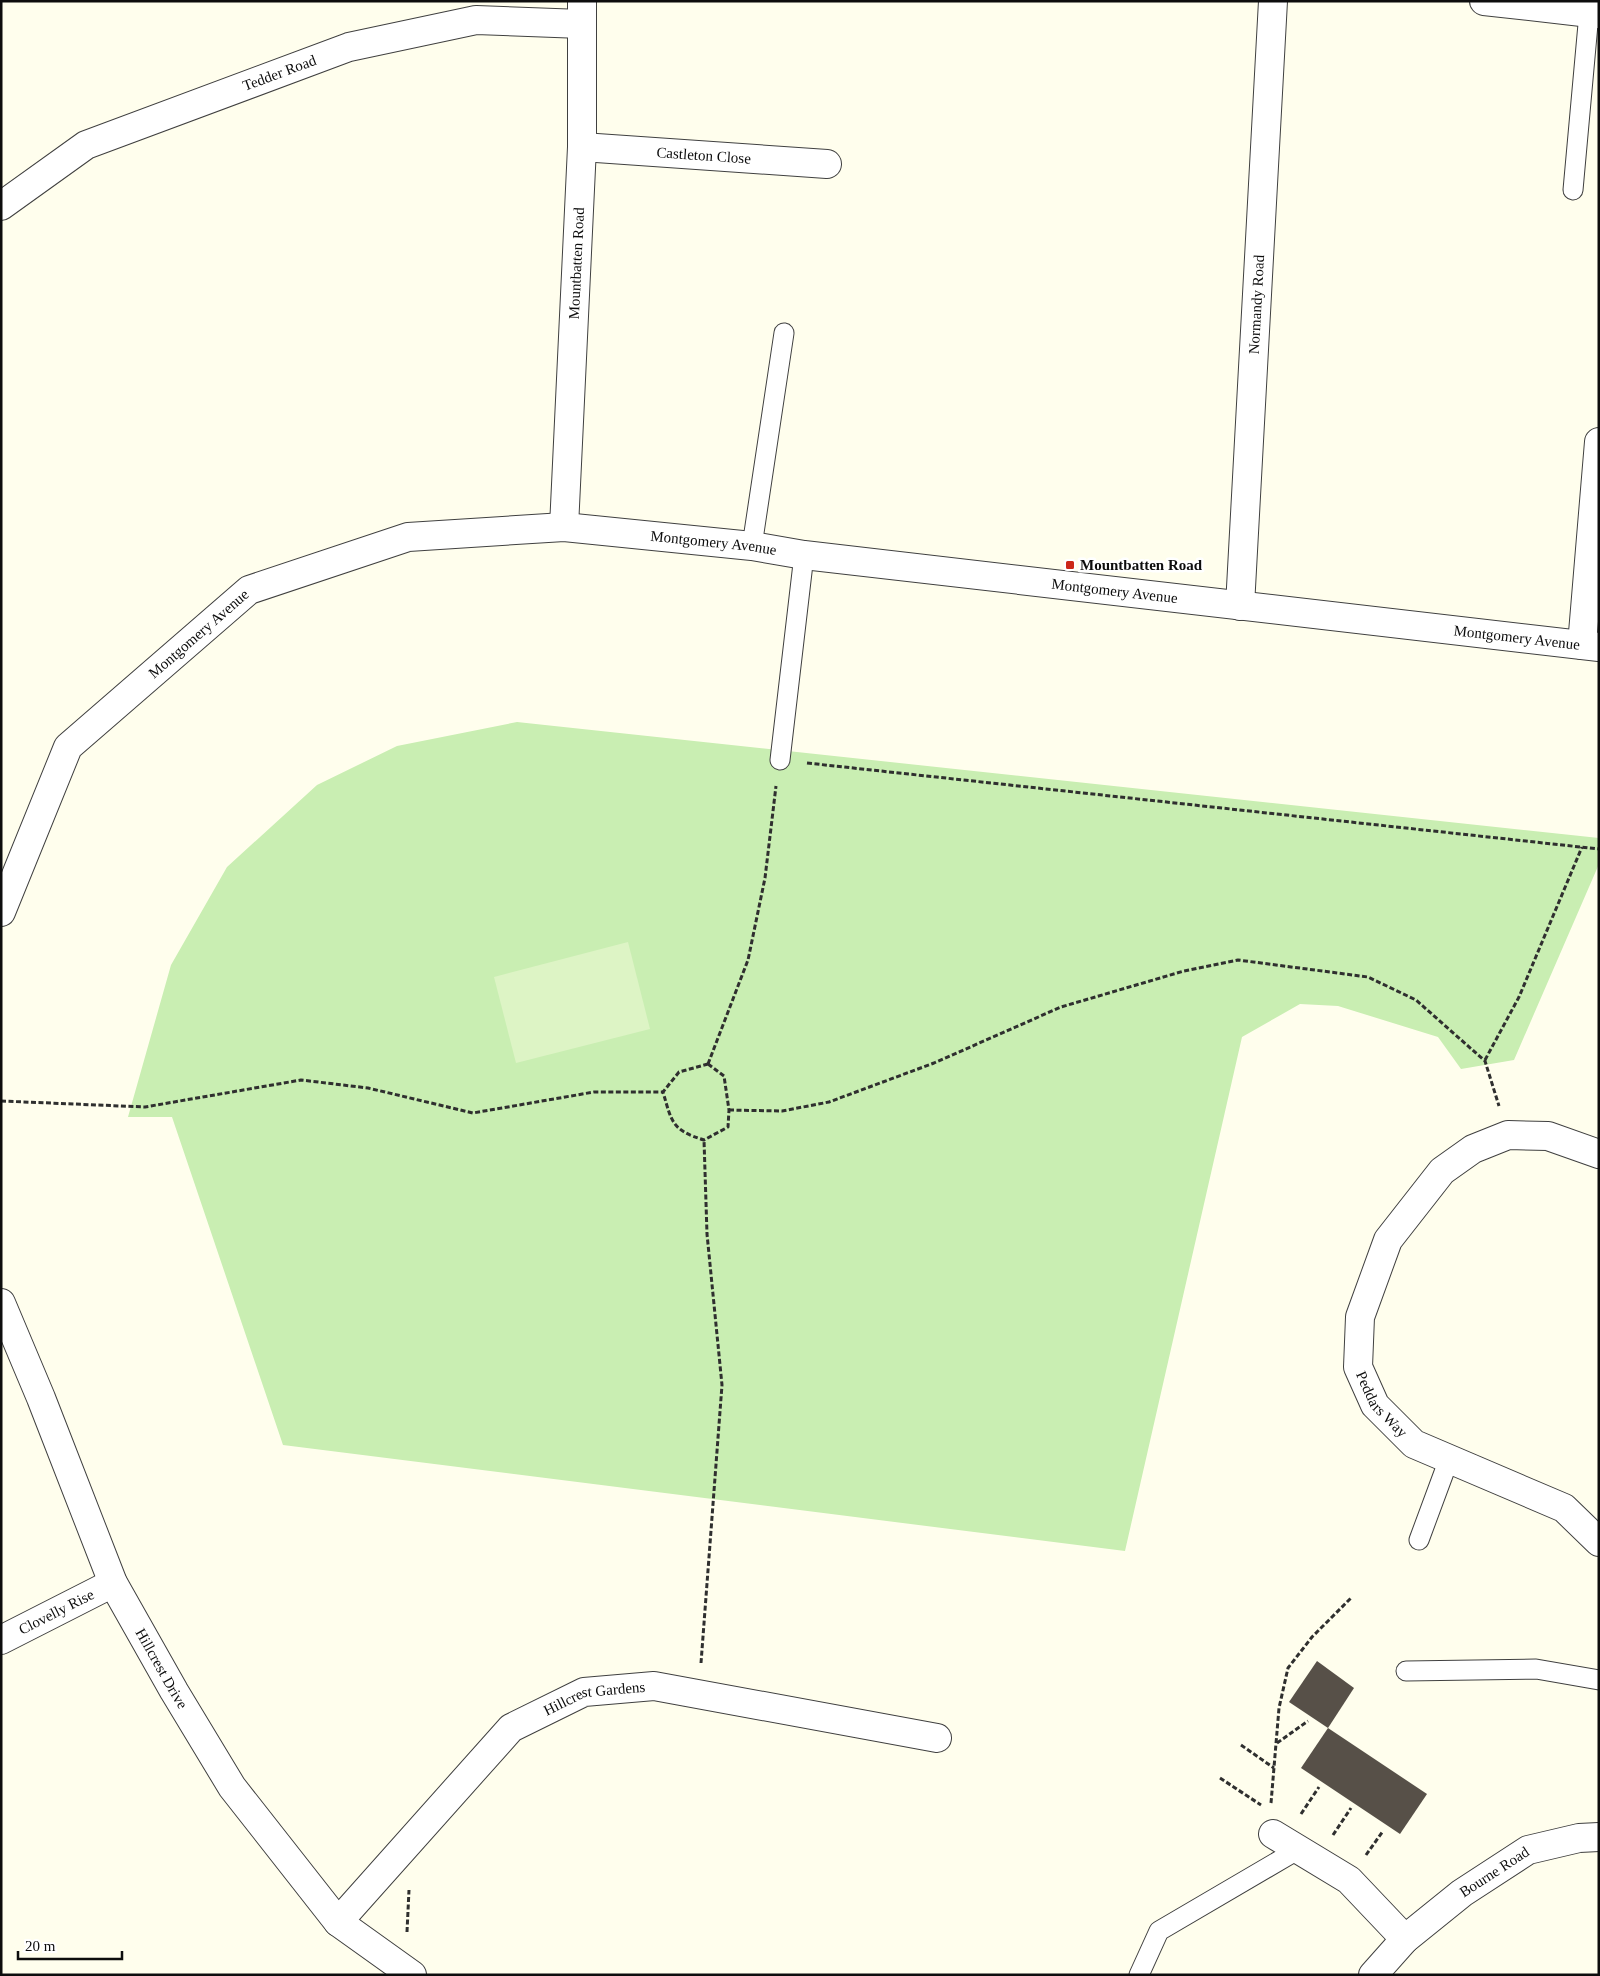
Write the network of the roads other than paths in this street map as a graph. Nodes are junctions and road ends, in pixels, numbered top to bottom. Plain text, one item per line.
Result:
1 (1272, 1) edge
2 (1484, 1) edge
3 (582, 13) edge
4 (1594, 14) edge
5 (582, 147) junction
6 (827, 164) dead end
7 (1573, 190) dead end
8 (1, 206) edge
9 (784, 333) dead end
10 (1599, 442) edge
11 (564, 526) junction
12 (752, 546) junction
13 (804, 555) junction
14 (1240, 606) junction
15 (1590, 646) edge
16 (780, 760) road end
17 (1, 912) edge
18 (1599, 1154) edge
19 (1, 1303) edge
20 (1449, 1459) junction
21 (1419, 1540) dead end
22 (1599, 1542) edge
23 (113, 1583) junction
24 (1, 1640) edge
25 (1406, 1671) dead end
26 (1599, 1680) edge
27 (937, 1738) dead end
28 (1273, 1834) dead end
29 (1599, 1837) edge
30 (1298, 1849) junction
31 (338, 1922) junction
32 (1405, 1939) junction
33 (412, 1975) edge
34 (1139, 1975) edge
35 (1373, 1975) edge

1 - 14 street, Normandy Road
2 - 4 street
3 - 5 street, Mountbatten Road
3 - 8 street, Tedder Road
4 - 7 lane
5 - 6 street, Castleton Close
5 - 11 street, Mountbatten Road
9 - 12 lane
10 - 15 street
11 - 12 street, Montgomery Avenue
11 - 17 street, Montgomery Avenue
12 - 13 street, Montgomery Avenue
13 - 14 street, Montgomery Avenue
13 - 16 lane
14 - 15 street, Montgomery Avenue
18 - 20 street, Peddars Way
19 - 23 street, Hillcrest Drive
20 - 21 lane
20 - 22 street, Peddars Way
23 - 24 street, Clovelly Rise
23 - 31 street, Hillcrest Drive
25 - 26 lane
27 - 31 street, Hillcrest Gardens
28 - 30 street
29 - 32 street, Bourne Road
30 - 32 street
30 - 34 lane
31 - 33 street, Hillcrest Drive
32 - 35 street, Bourne Road

